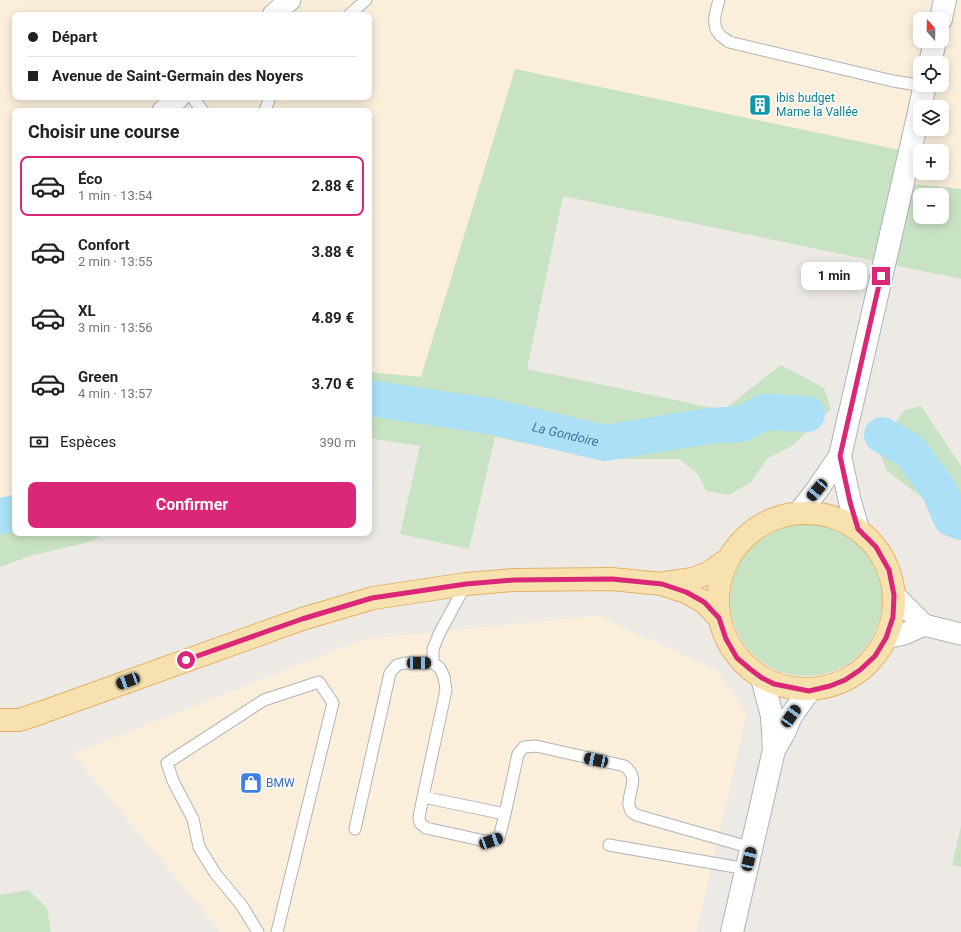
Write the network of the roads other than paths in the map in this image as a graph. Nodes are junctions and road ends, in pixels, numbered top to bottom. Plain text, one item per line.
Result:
1 (290, 0) edge
2 (366, 0) edge
3 (719, 0) edge
4 (945, 0) edge
5 (276, 12) edge
6 (352, 12) edge
7 (942, 12) edge
8 (913, 84) edge
9 (176, 100) edge
10 (194, 100) edge
11 (166, 108) edge
12 (201, 108) edge
13 (914, 136) edge
14 (840, 456) junction
15 (799, 513) junction
16 (858, 529) junction
17 (727, 560) junction
18 (466, 584) junction
19 (662, 584) junction
20 (894, 595) junction
21 (719, 618) junction
22 (924, 625) junction
23 (961, 634) edge
24 (886, 638) junction
25 (433, 663) junction
26 (762, 678) junction
27 (809, 691) junction
28 (10, 720) edge
29 (0, 735) edge
30 (774, 750) junction
31 (423, 797) junction
32 (505, 814) junction
33 (355, 829) dead end
34 (609, 845) dead end
35 (752, 848) junction
36 (746, 870) junction
37 (258, 932) edge
38 (277, 932) edge
39 (732, 932) edge

1 - 5 street
2 - 6 lane
3 - 8 lane
4 - 7 main road
9 - 11 street
10 - 12 lane
13 - 14 main road
14 - 15 main road
14 - 16 main road
15 - 16 main road
15 - 17 main road
16 - 20 main road
17 - 19 main road
17 - 21 main road
18 - 19 main road
18 - 25 lane
18 - 28 main road
19 - 21 main road
20 - 22 street
20 - 24 main road
21 - 26 main road
22 - 23 street
22 - 24 street
24 - 27 main road
25 - 31 lane
25 - 33 lane
26 - 27 main road
26 - 30 main road
27 - 30 main road
28 - 29 main road
30 - 35 main road
31 - 32 lane
31 - 32 lane
32 - 35 lane
34 - 36 lane
35 - 36 main road
36 - 39 main road
37 - 38 lane

